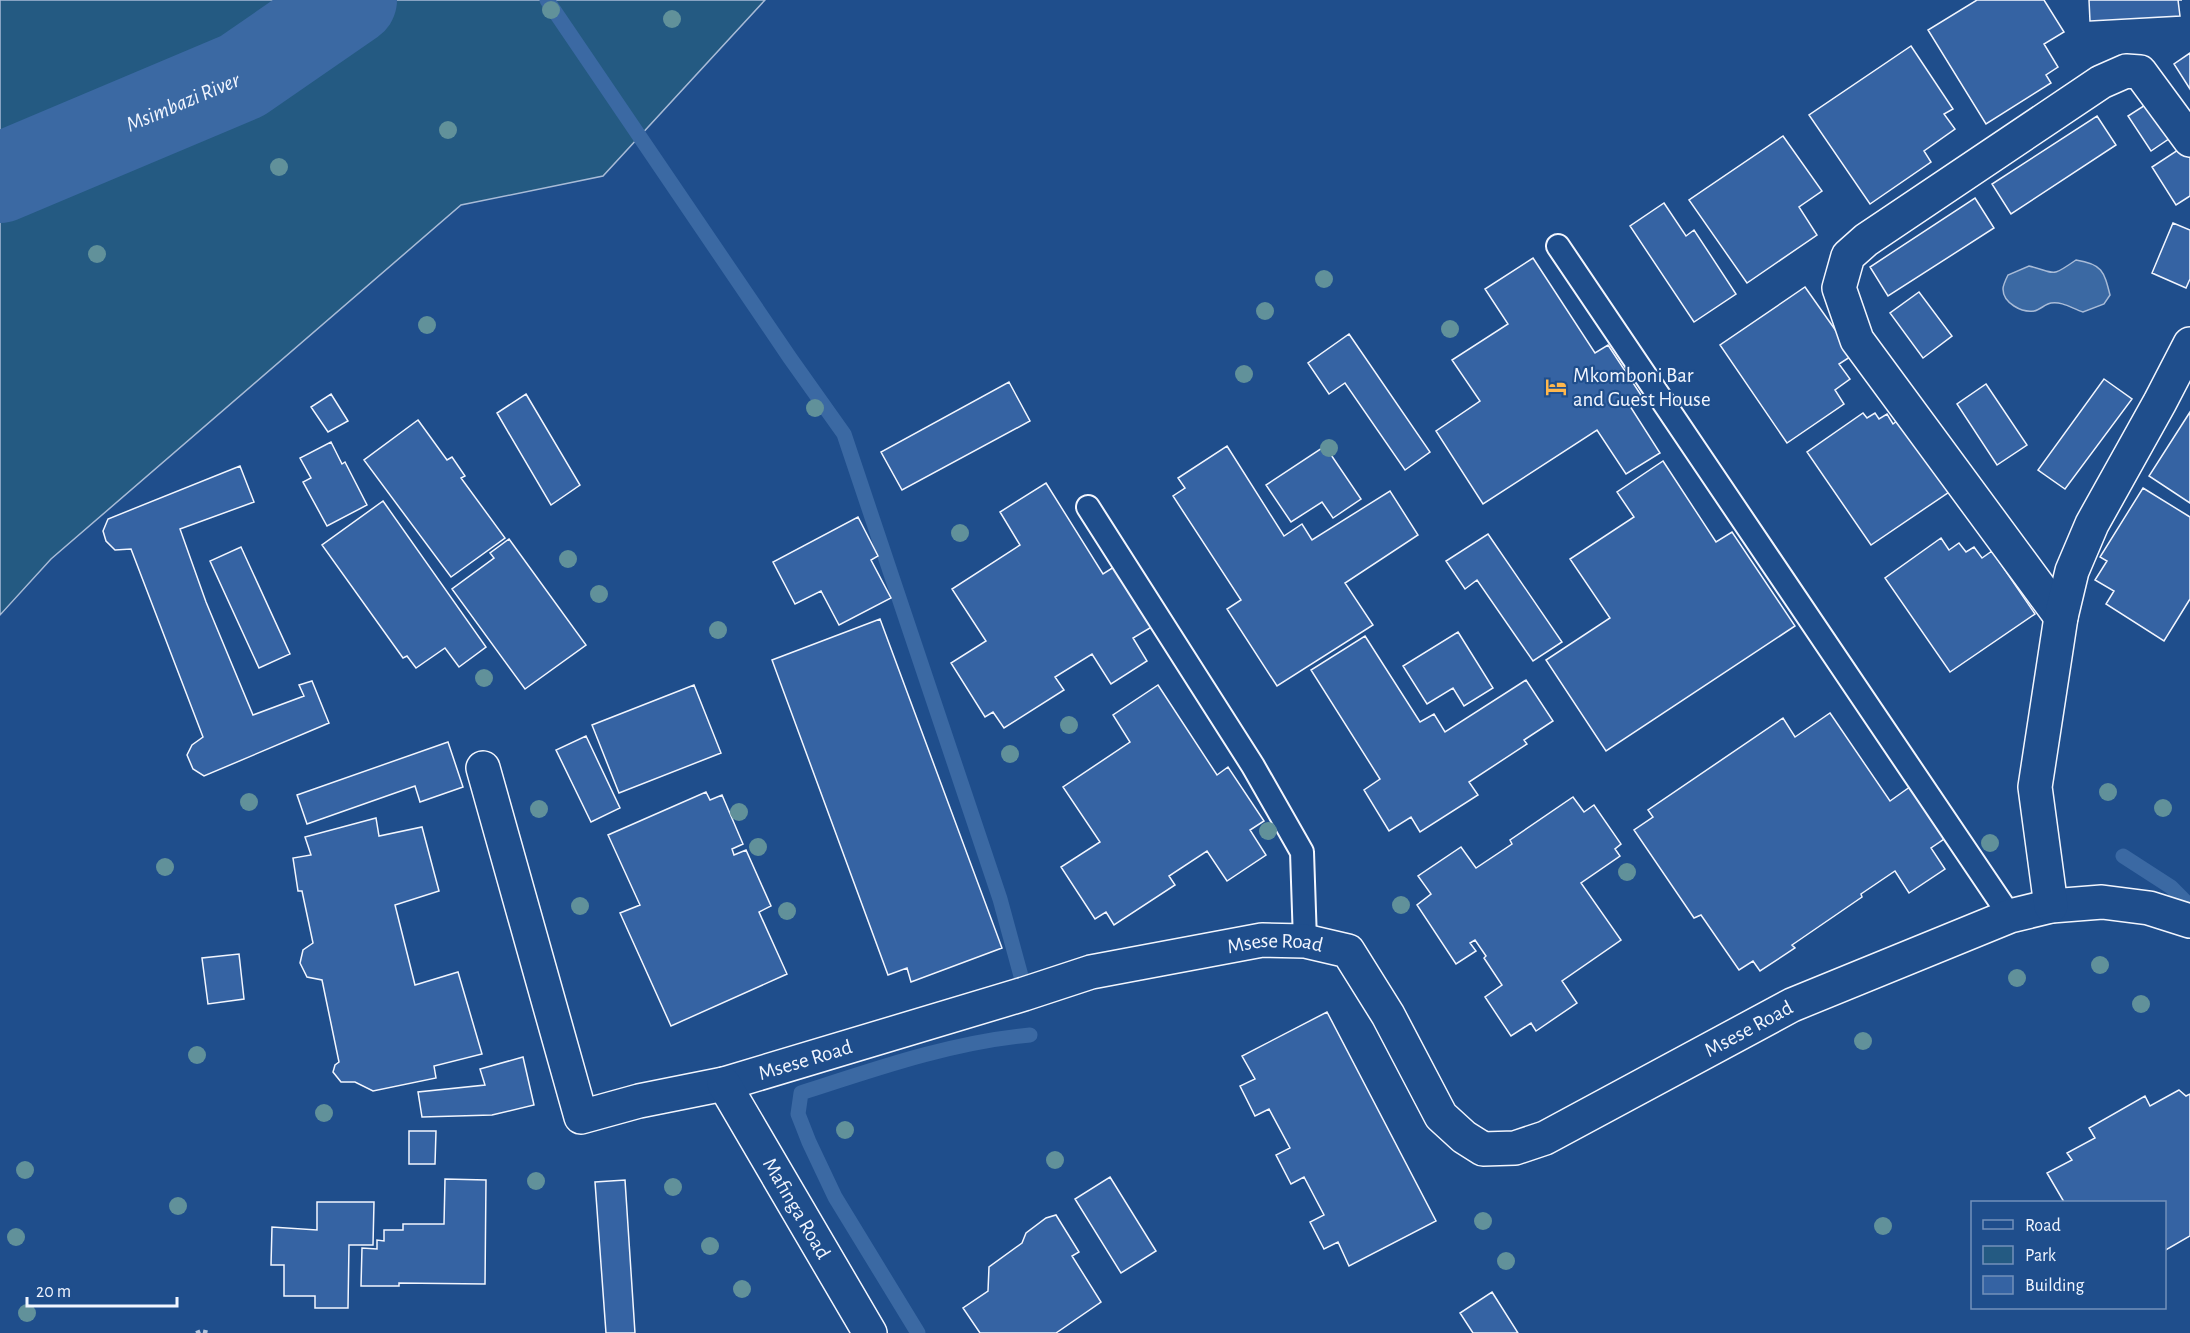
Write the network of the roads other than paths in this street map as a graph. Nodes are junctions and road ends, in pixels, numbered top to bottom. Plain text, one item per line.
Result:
1 (2190, 140) edge
2 (1558, 246) dead end
3 (2190, 344) edge
4 (1088, 507) dead end
5 (2061, 617) junction
6 (483, 768) dead end
7 (2051, 906) junction
8 (2010, 916) junction
9 (2190, 921) edge
10 (1305, 941) junction
11 (724, 1084) junction
12 (870, 1333) edge

1 - 5 street
2 - 8 lane
3 - 5 street
4 - 10 lane
5 - 7 street
6 - 11 street, Msese Road
7 - 8 street, Msese Road
7 - 9 street, Msese Road
8 - 10 street, Msese Road
10 - 11 street, Msese Road
11 - 12 street, Mafinga Road

